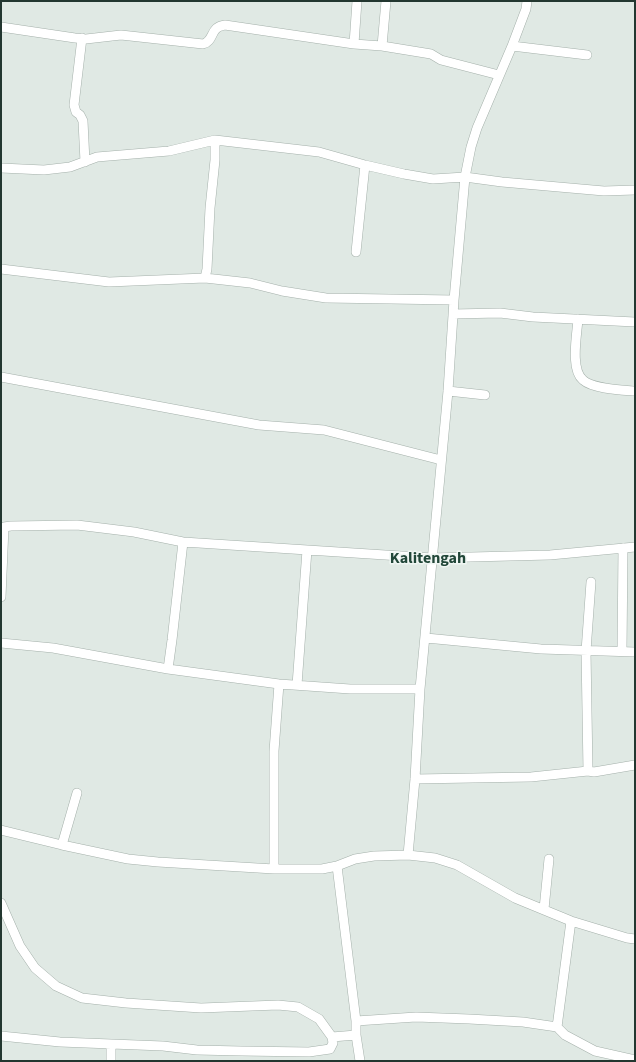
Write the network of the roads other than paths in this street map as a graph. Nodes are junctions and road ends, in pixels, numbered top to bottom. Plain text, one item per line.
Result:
1 (356, 1) edge
2 (386, 1) edge
3 (527, 1) edge
4 (1, 27) edge
5 (82, 38) junction
6 (354, 44) junction
7 (382, 46) junction
8 (512, 46) junction
9 (587, 55) dead end
10 (499, 75) junction
11 (215, 140) junction
12 (85, 162) junction
13 (365, 166) junction
14 (1, 168) edge
15 (465, 177) junction
16 (635, 190) edge
17 (356, 252) dead end
18 (1, 269) edge
19 (205, 278) junction
20 (454, 300) junction
21 (453, 314) junction
22 (578, 319) junction
23 (635, 322) edge
24 (1, 377) edge
25 (448, 391) junction
26 (635, 391) edge
27 (485, 395) dead end
28 (441, 460) junction
29 (2, 527) edge
30 (182, 542) junction
31 (635, 546) edge
32 (623, 548) junction
33 (307, 550) junction
34 (432, 558) junction
35 (591, 582) dead end
36 (1, 597) edge
37 (426, 638) junction
38 (1, 643) edge
39 (586, 651) junction
40 (622, 651) junction
41 (635, 652) edge
42 (168, 669) junction
43 (279, 684) junction
44 (297, 685) junction
45 (420, 689) junction
46 (635, 765) edge
47 (588, 771) junction
48 (415, 779) junction
49 (77, 793) dead end
50 (1, 830) edge
51 (62, 845) junction
52 (408, 855) junction
53 (549, 859) dead end
54 (336, 866) junction
55 (274, 869) junction
56 (1, 903) edge
57 (544, 910) junction
58 (571, 920) junction
59 (635, 939) edge
60 (356, 1021) junction
61 (557, 1027) junction
62 (356, 1035) junction
63 (1, 1036) edge
64 (332, 1037) junction
65 (111, 1044) junction
66 (291, 1052) junction
67 (240, 1056) edge
68 (635, 1060) edge
69 (110, 1061) edge
70 (289, 1061) edge
71 (360, 1061) edge

1 - 6 street
2 - 7 street
3 - 8 street
4 - 5 street
5 - 6 street
5 - 12 street
6 - 7 street
7 - 10 street
8 - 9 street
8 - 10 street
10 - 15 street
11 - 12 street
11 - 13 street
11 - 19 street
12 - 14 street
13 - 15 street
13 - 17 street
15 - 16 street
15 - 20 street
18 - 19 street
19 - 20 street
20 - 21 street
21 - 22 street
21 - 25 street
22 - 23 street
22 - 26 street
24 - 28 street
25 - 27 street
25 - 28 street
28 - 34 street
29 - 30 street
29 - 36 street
30 - 33 street
30 - 42 street
31 - 32 street
32 - 34 street
32 - 40 street
33 - 34 street
33 - 44 street
34 - 37 street
35 - 39 street
37 - 39 street
37 - 45 street
38 - 42 street
39 - 40 street
39 - 47 street
40 - 41 street
42 - 43 street
43 - 44 street
43 - 55 street
44 - 45 street
45 - 48 street
46 - 47 street
47 - 48 street
48 - 52 street
49 - 51 street
50 - 51 street
51 - 55 street
52 - 54 street
52 - 57 street
53 - 57 street
54 - 55 street
54 - 60 street
56 - 64 street
57 - 58 street
58 - 59 street
58 - 61 street
60 - 61 street
60 - 62 street
61 - 68 street
62 - 64 street
62 - 71 street
63 - 65 street
64 - 66 street
65 - 67 street
65 - 69 street
66 - 67 street
66 - 70 street

